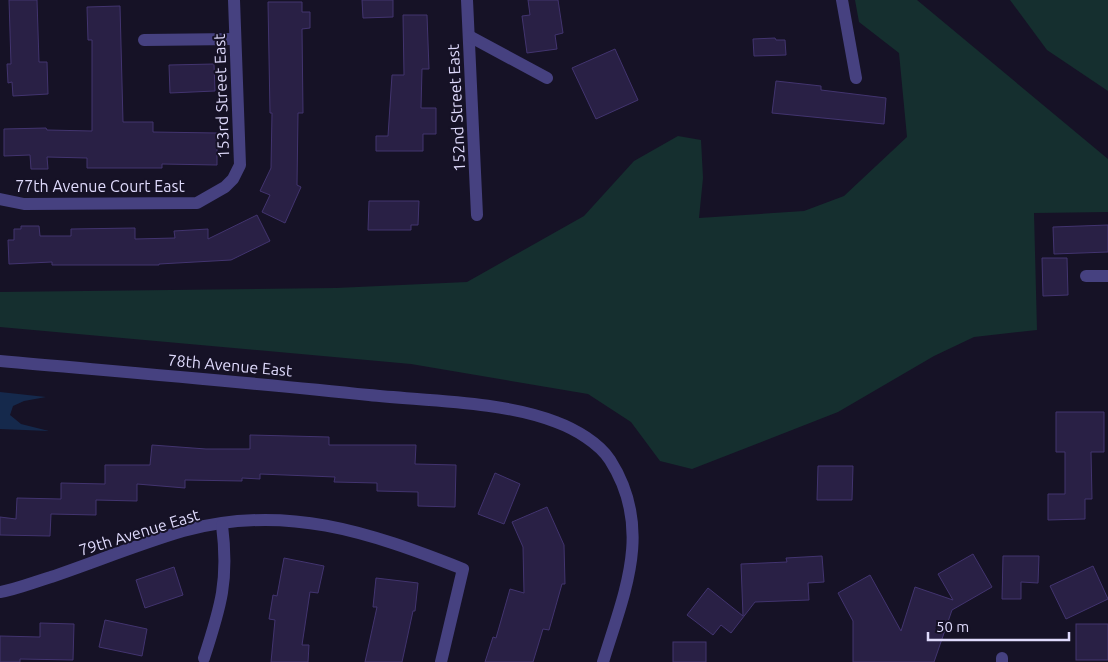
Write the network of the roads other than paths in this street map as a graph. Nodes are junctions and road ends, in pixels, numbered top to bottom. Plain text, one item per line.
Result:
1 (234, 0) edge
2 (467, 0) edge
3 (842, 0) edge
4 (469, 36) junction
5 (235, 39) junction
6 (144, 40) dead end
7 (547, 78) dead end
8 (856, 78) dead end
9 (225, 187) joint
10 (0, 199) edge
11 (477, 215) dead end
12 (1086, 276) dead end
13 (1108, 276) edge
14 (0, 361) edge
15 (222, 525) junction
16 (0, 592) edge
17 (204, 658) dead end
18 (441, 662) edge
19 (602, 662) edge

1 - 5 street, 153rd Street East
2 - 4 street, 152nd Street East
3 - 8 street
4 - 7 street
4 - 11 street, 152nd Street East
5 - 6 street
5 - 9 street, 153rd Street East
9 - 10 street, 77th Avenue Court East
12 - 13 street
14 - 19 street, 78th Avenue East
15 - 16 street, 79th Avenue East
15 - 17 street
15 - 18 street, 79th Avenue East

